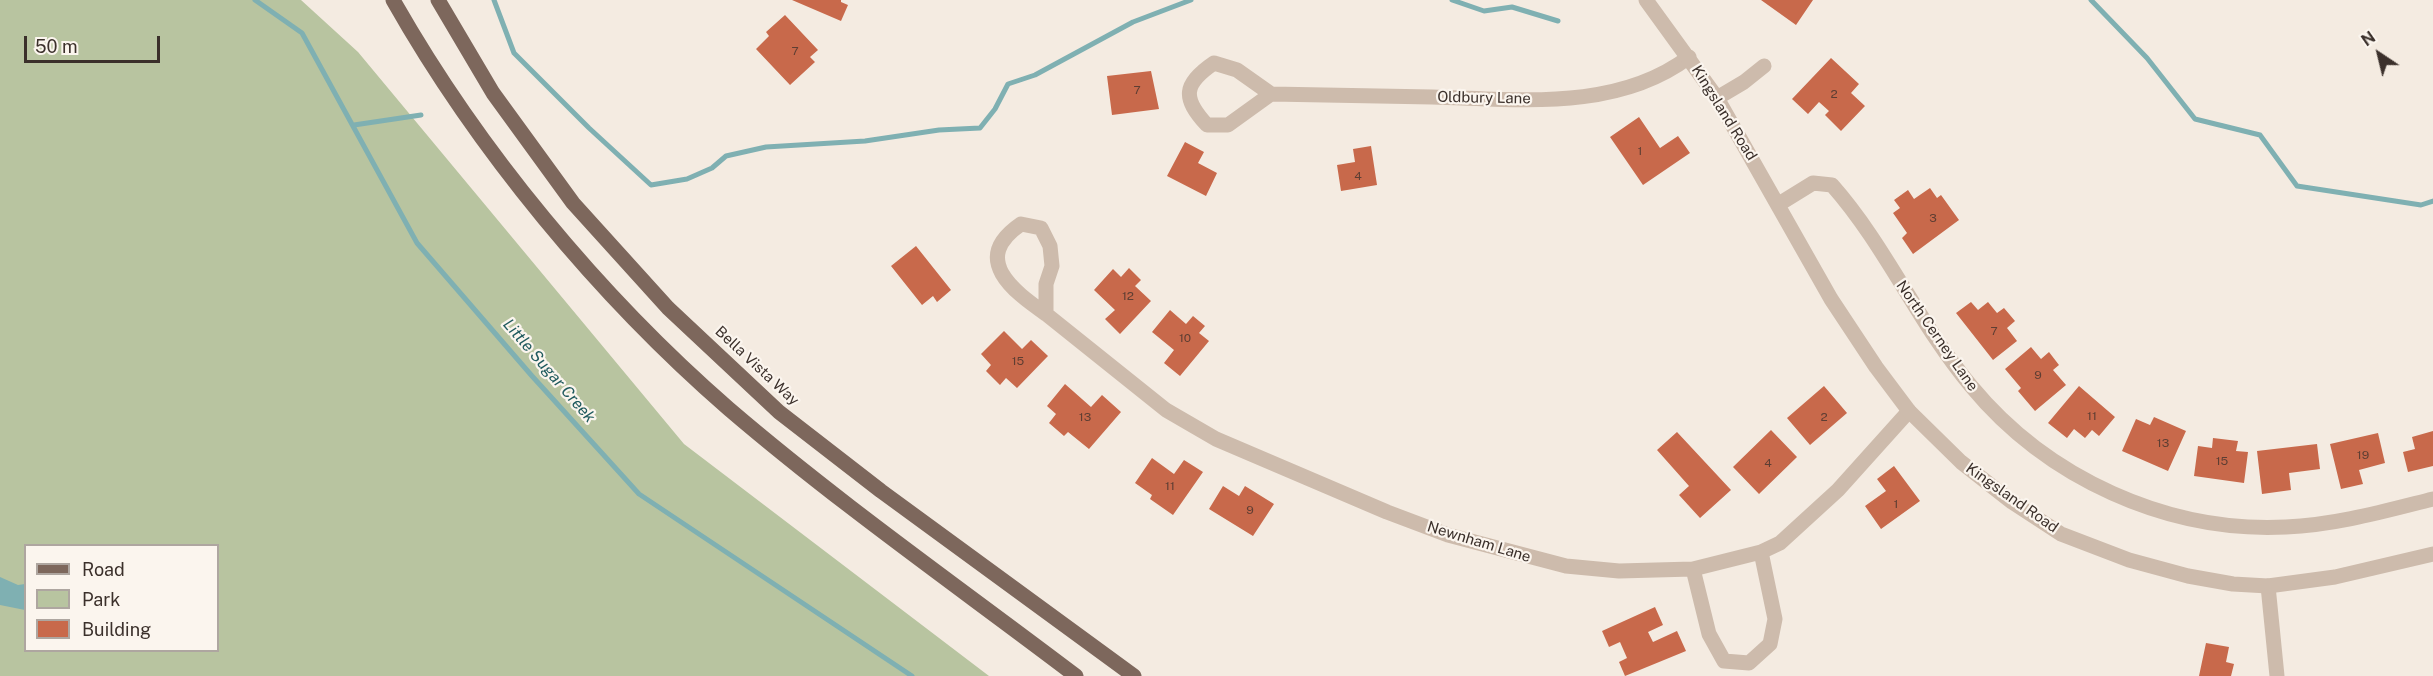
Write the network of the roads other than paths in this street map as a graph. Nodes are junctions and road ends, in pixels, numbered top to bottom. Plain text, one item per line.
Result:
1 (438, 0) edge
2 (1646, 0) edge
3 (399, 2) edge
4 (1689, 57) junction
5 (1764, 66) dead end
6 (1271, 94) junction
7 (1717, 98) junction
8 (1779, 204) junction
9 (1046, 314) junction
10 (1909, 411) junction
11 (2433, 499) edge
12 (1761, 552) junction
13 (2433, 554) edge
14 (1693, 569) junction
15 (2268, 586) junction
16 (1076, 676) edge
17 (1134, 676) edge
18 (2277, 676) edge

1 - 17 main road, Bella Vista Way
2 - 4 street, Kingsland Road
3 - 16 main road
4 - 6 street, Oldbury Lane
4 - 7 street, Kingsland Road
5 - 7 street
6 - 6 street
7 - 8 street, Kingsland Road
8 - 10 street, Kingsland Road
8 - 11 street, North Cerney Lane
9 - 9 street, Newnham Lane
9 - 14 street, Newnham Lane
10 - 12 street, Newnham Lane
10 - 15 street, Kingsland Road
12 - 14 street, Newnham Lane
12 - 14 street
13 - 15 street, Kingsland Road
15 - 18 street

